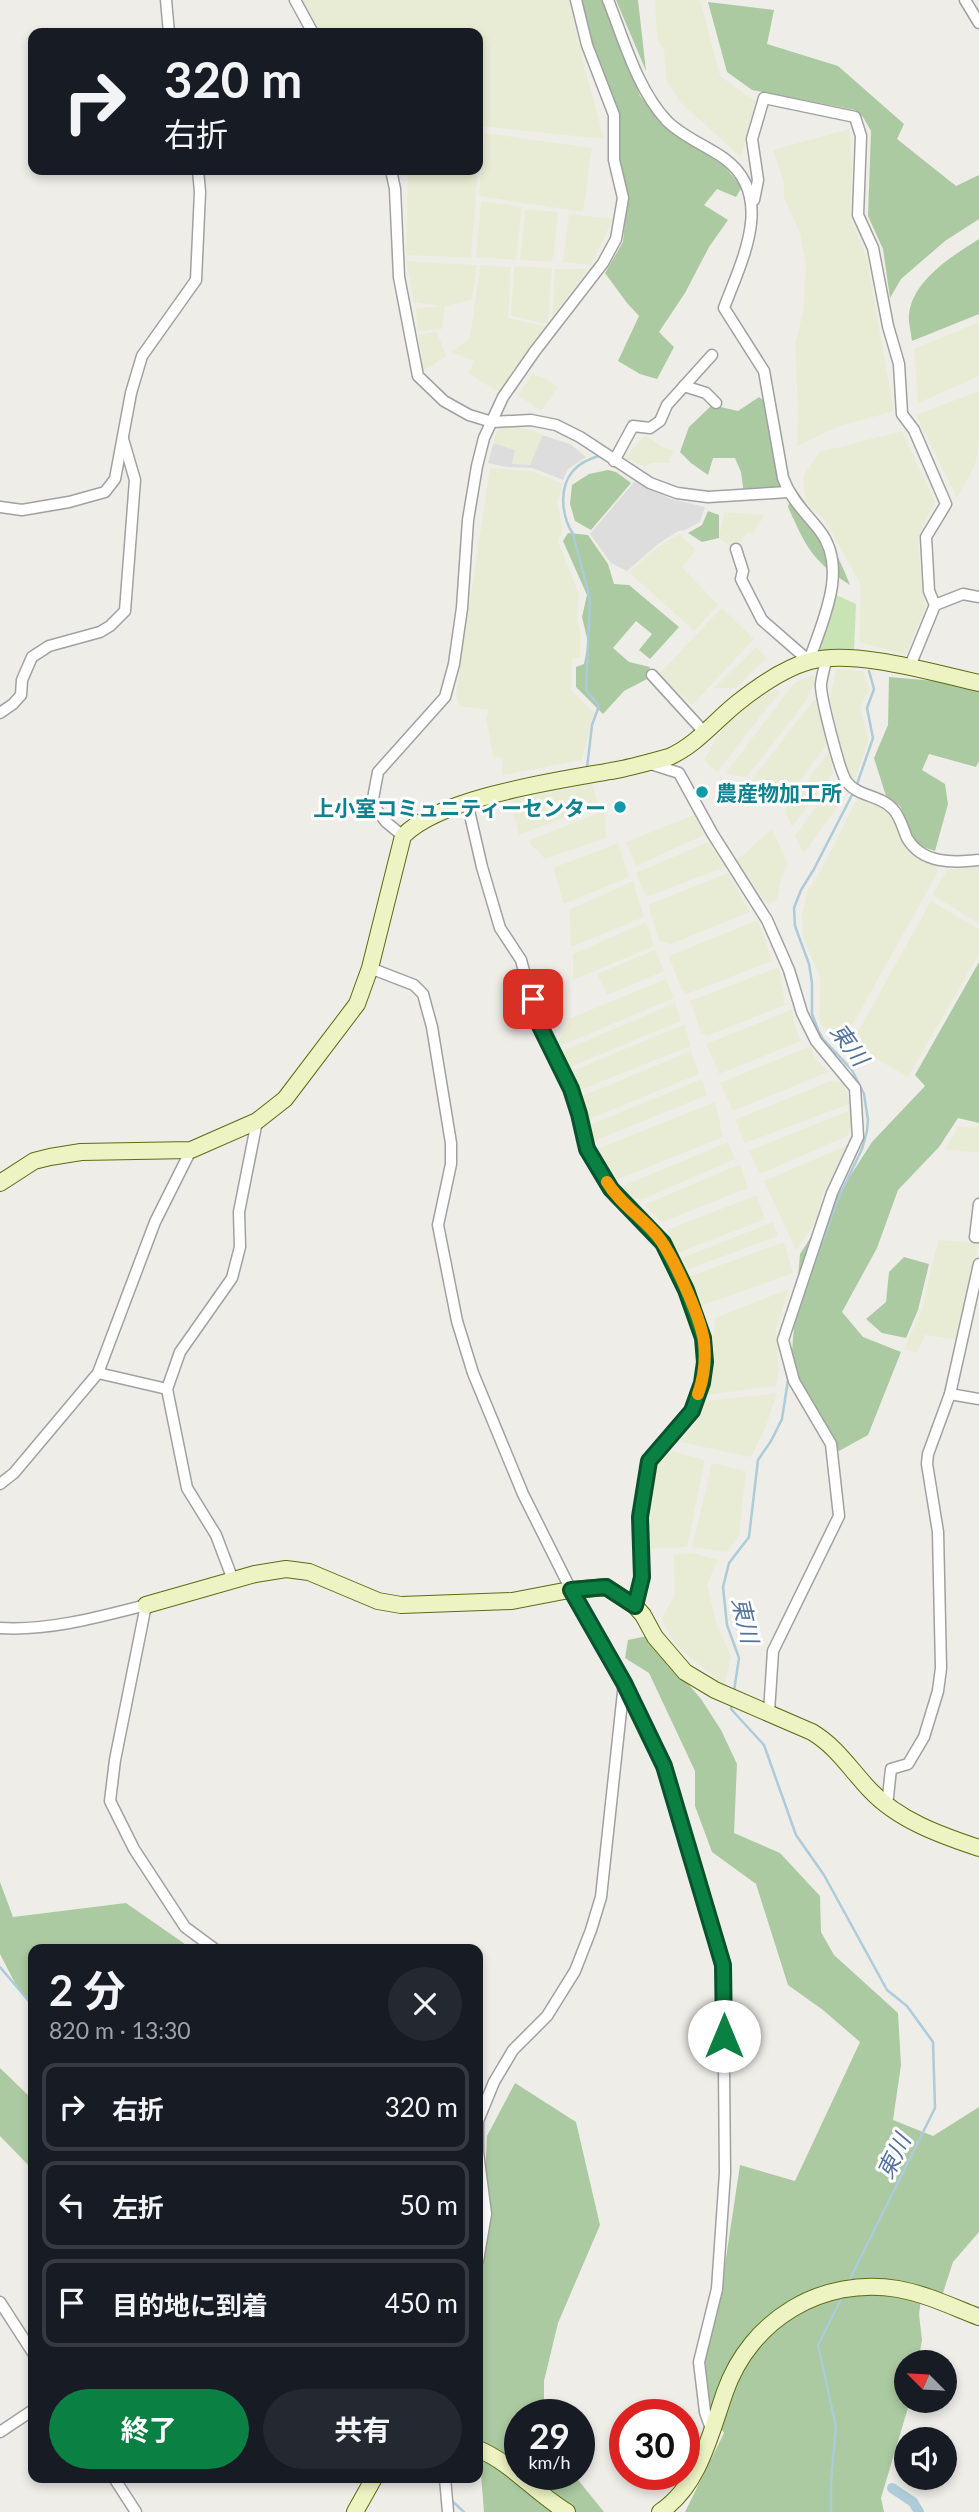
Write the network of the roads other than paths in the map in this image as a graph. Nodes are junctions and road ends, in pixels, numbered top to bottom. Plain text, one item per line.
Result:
1 (166, 0) edge
2 (295, 0) edge
3 (576, 0) edge
4 (608, 0) edge
5 (965, 0) edge
6 (979, 23) edge
7 (169, 28) edge
8 (310, 28) edge
9 (198, 175) edge
10 (392, 175) edge
11 (752, 214) junction
12 (712, 355) dead end
13 (684, 386) junction
14 (716, 403) dead end
15 (492, 422) junction
16 (122, 435) junction
17 (614, 461) junction
18 (788, 492) junction
19 (0, 507) edge
20 (736, 549) dead end
21 (979, 597) edge
22 (935, 605) junction
23 (827, 657) junction
24 (809, 661) junction
25 (910, 666) junction
26 (652, 676) dead end
27 (979, 684) edge
28 (0, 713) edge
29 (705, 733) junction
30 (647, 762) junction
31 (467, 802) junction
32 (402, 836) junction
33 (979, 860) edge
34 (370, 968) junction
35 (257, 1121) junction
36 (191, 1150) junction
37 (0, 1183) edge
38 (979, 1203) edge
39 (979, 1237) edge
40 (979, 1264) edge
41 (98, 1373) junction
42 (167, 1389) junction
43 (950, 1394) junction
44 (979, 1399) edge
45 (0, 1484) edge
46 (233, 1580) junction
47 (571, 1590) junction
48 (146, 1605) junction
49 (635, 1606) junction
50 (0, 1628) edge
51 (624, 1683) junction
52 (769, 1712) junction
53 (887, 1806) junction
54 (979, 1848) edge
55 (208, 1944) edge
56 (483, 2108) edge
57 (483, 2191) edge
58 (483, 2232) edge
59 (0, 2302) edge
60 (979, 2317) edge
61 (28, 2345) edge
62 (28, 2413) edge
63 (712, 2429) junction
64 (0, 2432) edge
65 (483, 2451) edge
66 (117, 2483) edge
67 (371, 2483) edge
68 (445, 2483) edge
69 (136, 2512) edge
70 (355, 2512) edge
71 (448, 2512) edge
72 (567, 2512) edge
73 (660, 2512) edge

1 - 7 street
2 - 8 street
3 - 15 street
4 - 11 street
5 - 6 street
9 - 16 street
10 - 15 street
11 - 18 street
11 - 22 street
12 - 13 street
13 - 14 street
13 - 17 street
15 - 17 street
15 - 32 street
16 - 19 street
16 - 28 street
17 - 18 street
18 - 24 street
20 - 24 street
21 - 22 street
22 - 25 street
23 - 24 street
23 - 25 street
23 - 33 street
24 - 29 street
25 - 27 street
26 - 29 street
29 - 30 street
30 - 31 street
30 - 52 street
31 - 32 street
31 - 49 street
32 - 34 street
34 - 35 street
34 - 47 street
35 - 36 street
35 - 42 street
36 - 37 street
36 - 41 street
38 - 39 street
40 - 43 street
41 - 42 street
41 - 45 street
42 - 46 street
43 - 44 street
43 - 53 street
46 - 47 street
46 - 48 street
47 - 49 street
47 - 51 street
48 - 50 street
48 - 55 street
49 - 52 street
51 - 56 street
51 - 63 street
52 - 53 street
53 - 54 street
57 - 58 street
59 - 61 street
60 - 63 street
62 - 64 street
63 - 73 street
65 - 72 street
66 - 69 street
67 - 70 street
68 - 71 street

